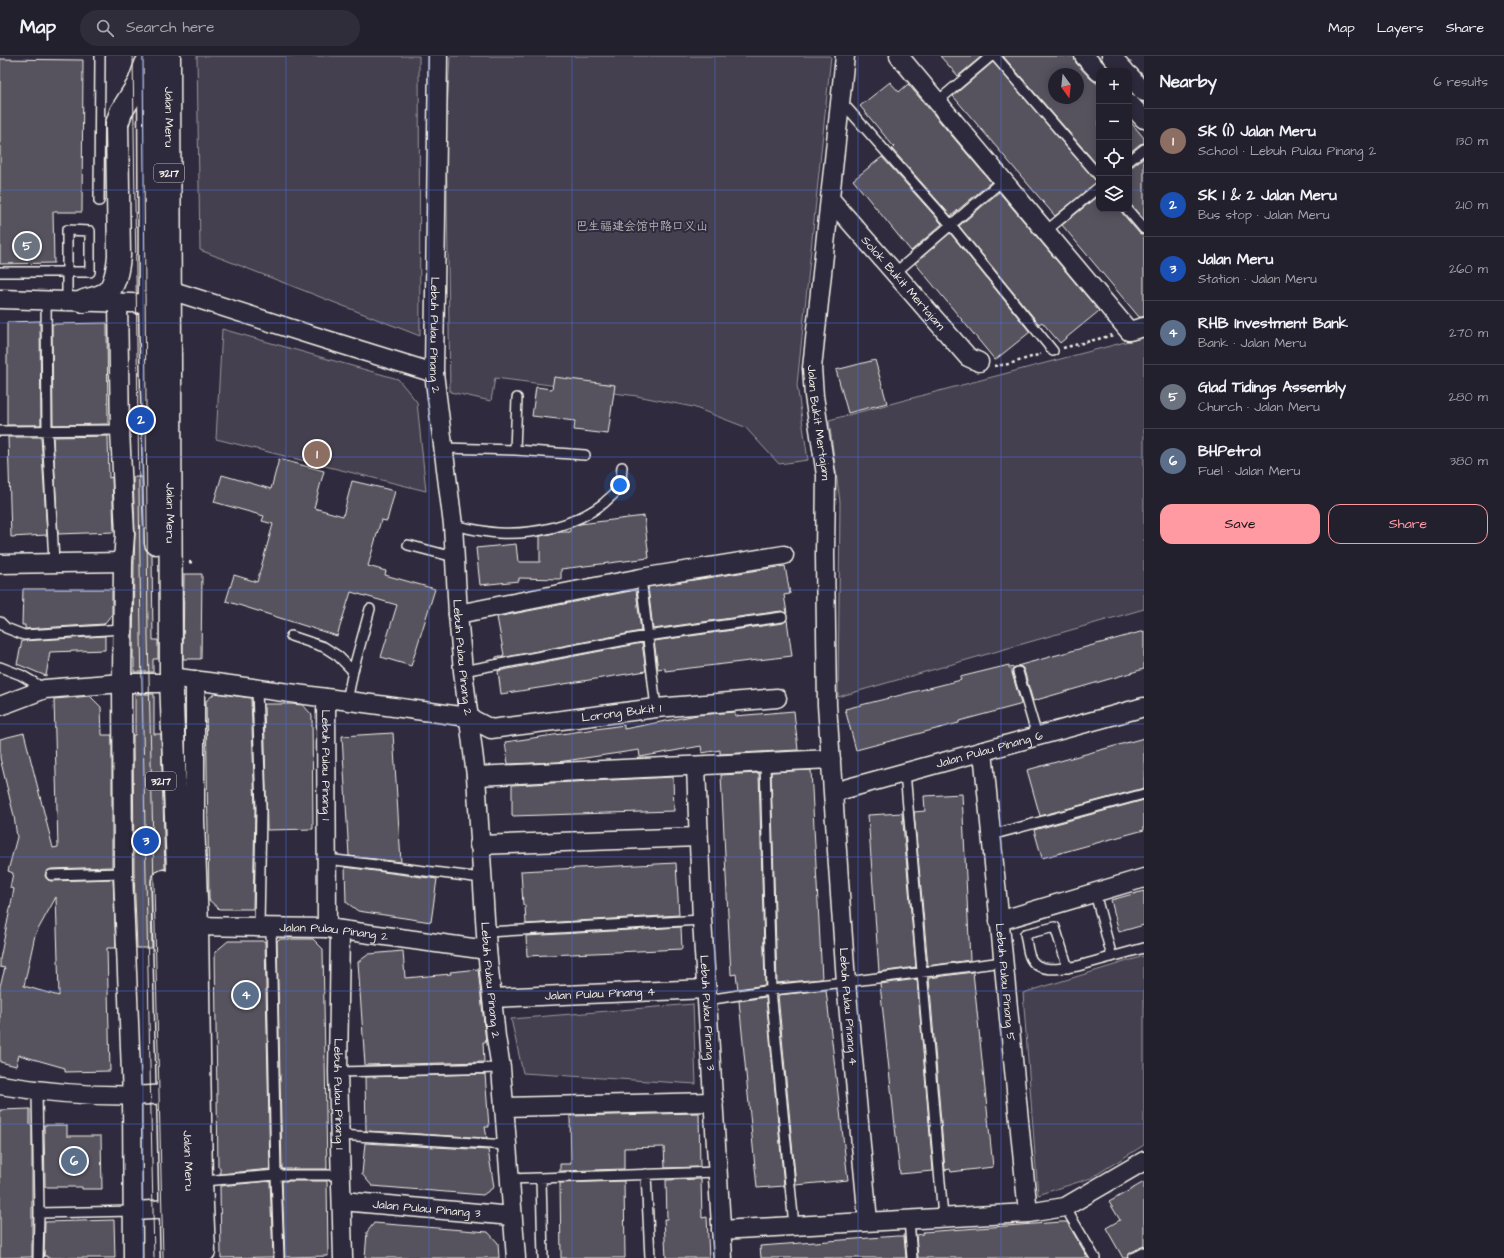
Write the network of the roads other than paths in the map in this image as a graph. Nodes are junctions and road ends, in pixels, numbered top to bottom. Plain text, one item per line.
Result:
1 (100, 56) edge
2 (153, 56) edge
3 (438, 56) edge
4 (845, 56) edge
5 (899, 56) edge
6 (991, 56) edge
7 (995, 56) edge
8 (1084, 56) edge
9 (1111, 56) edge
10 (1096, 69) edge
11 (1135, 79) edge
12 (840, 100) junction
13 (938, 101) junction
14 (1130, 104) edge
15 (1144, 119) edge
16 (1144, 149) edge
17 (108, 154) junction
18 (1132, 159) edge
19 (1096, 173) edge
20 (1003, 180) junction
21 (1096, 189) edge
22 (831, 200) junction
23 (98, 201) dead end
24 (1130, 212) edge
25 (119, 219) junction
26 (951, 225) junction
27 (1144, 229) edge
28 (1046, 231) junction
29 (150, 258) junction
30 (0, 272) edge
31 (66, 272) junction
32 (895, 274) junction
33 (160, 296) junction
34 (0, 299) edge
35 (46, 300) junction
36 (76, 300) junction
37 (118, 302) junction
38 (1144, 327) edge
39 (1053, 351) dead end
40 (979, 362) dead end
41 (434, 373) junction
42 (517, 398) dead end
43 (120, 430) junction
44 (0, 431) edge
45 (47, 431) junction
46 (443, 448) junction
47 (515, 450) junction
48 (585, 455) dead end
49 (622, 467) dead end
50 (453, 525) junction
51 (408, 546) dead end
52 (784, 555) dead end
53 (454, 557) junction
54 (54, 562) junction
55 (123, 562) junction
56 (0, 564) edge
57 (641, 578) junction
58 (370, 609) dead end
59 (458, 614) junction
60 (782, 617) dead end
61 (0, 622) edge
62 (123, 629) junction
63 (291, 636) dead end
64 (647, 636) junction
65 (0, 667) edge
66 (353, 671) junction
67 (463, 671) junction
68 (1018, 672) dead end
69 (165, 680) junction
70 (195, 680) junction
71 (122, 683) junction
72 (45, 689) junction
73 (257, 689) junction
74 (326, 698) junction
75 (777, 698) dead end
76 (348, 701) junction
77 (0, 706) edge
78 (1144, 706) edge
79 (656, 708) junction
80 (468, 717) junction
81 (1038, 736) junction
82 (983, 751) junction
83 (831, 759) junction
84 (765, 763) junction
85 (696, 766) junction
86 (905, 772) junction
87 (476, 776) junction
88 (834, 792) junction
89 (1144, 794) edge
90 (991, 835) junction
91 (698, 837) junction
92 (479, 845) junction
93 (327, 859) junction
94 (123, 873) junction
95 (50, 875) dead end
96 (482, 878) junction
97 (1144, 878) edge
98 (1095, 893) junction
99 (702, 920) junction
100 (1000, 921) junction
101 (190, 926) junction
102 (265, 927) junction
103 (334, 929) junction
104 (487, 941) junction
105 (1144, 948) edge
106 (1112, 957) junction
107 (1003, 962) junction
108 (1068, 968) junction
109 (922, 972) junction
110 (846, 982) junction
111 (771, 990) junction
112 (707, 994) junction
113 (492, 998) junction
114 (501, 1068) junction
115 (338, 1072) junction
116 (0, 1086) edge
117 (37, 1091) junction
118 (168, 1094) junction
119 (132, 1097) junction
120 (714, 1102) junction
121 (504, 1107) junction
122 (340, 1136) junction
123 (508, 1146) junction
124 (1144, 1161) edge
125 (718, 1172) junction
126 (646, 1174) junction
127 (276, 1175) junction
128 (340, 1175) junction
129 (541, 1178) junction
130 (510, 1179) junction
131 (203, 1181) junction
132 (342, 1201) junction
133 (1065, 1207) junction
134 (171, 1209) junction
135 (133, 1211) junction
136 (1028, 1212) junction
137 (39, 1213) junction
138 (512, 1216) junction
139 (943, 1217) junction
140 (909, 1219) junction
141 (868, 1221) junction
142 (794, 1226) junction
143 (722, 1230) junction
144 (1144, 1252) edge
145 (38, 1258) edge
146 (133, 1258) edge
147 (172, 1258) edge
148 (192, 1258) edge
149 (200, 1258) edge
150 (279, 1258) edge
151 (343, 1258) edge
152 (516, 1258) edge
153 (543, 1258) edge
154 (650, 1258) edge
155 (723, 1258) edge
156 (912, 1258) edge
157 (1095, 1258) edge
158 (1133, 1258) edge

1 - 17 lane
2 - 17 highway
2 - 29 highway, Jalan Meru / 3217
2 - 33 highway, Jalan Meru / 3217
3 - 41 street, Lebuh Pulau Pinang 2
4 - 12 street, Jalan Bukit Mertajam
5 - 13 street
6 - 13 lane
7 - 19 lane
8 - 10 street
9 - 11 street
12 - 22 street, Jalan Bukit Mertajam
12 - 26 lane
13 - 20 street
14 - 15 street
16 - 18 lane
17 - 23 lane
17 - 25 highway
20 - 26 lane
20 - 28 street
21 - 28 lane
22 - 32 street, Solok Bukit Mertajam
22 - 83 street, Jalan Bukit Mertajam
24 - 27 lane
25 - 29 highway
25 - 36 highway
26 - 32 lane
26 - 39 lane
28 - 38 street
29 - 33 highway, Jalan Meru / 3217
30 - 31 lane
31 - 31 lane
31 - 36 lane
32 - 40 street, Solok Bukit Mertajam
33 - 37 street
33 - 41 street
33 - 69 highway, Jalan Meru / 3217
34 - 35 street
35 - 36 street
35 - 45 lane
36 - 37 street
37 - 43 street
41 - 46 street, Lebuh Pulau Pinang 2
42 - 47 lane
43 - 45 lane
43 - 55 street
44 - 45 lane
45 - 54 lane
46 - 47 lane
46 - 50 street, Lebuh Pulau Pinang 2
47 - 48 lane
49 - 50 lane
50 - 53 street, Lebuh Pulau Pinang 2
51 - 53 lane
52 - 57 street
53 - 59 street, Lebuh Pulau Pinang 2
54 - 55 street
54 - 56 street
55 - 62 street
57 - 59 street
57 - 64 lane
58 - 66 lane
59 - 67 street, Lebuh Pulau Pinang 2
60 - 64 lane
61 - 62 lane
62 - 71 street
63 - 66 lane
64 - 67 lane
64 - 79 lane
65 - 72 lane
66 - 76 lane
67 - 80 street, Lebuh Pulau Pinang 2
68 - 81 lane
69 - 70 street, Lorong Bukit 1
69 - 71 street, Lorong Bukit 1
69 - 101 highway, Jalan Meru / 3217
69 - 118 highway, Jalan Meru / 3217
70 - 73 street, Lorong Bukit 1
70 - 101 street
71 - 72 street, Lorong Bukit 1
71 - 94 street
72 - 77 street, Lorong Bukit 1
73 - 74 street, Lorong Bukit 1
73 - 102 lane
74 - 76 street, Lorong Bukit 1
74 - 93 street, Lebuh Pulau Pinang 1
75 - 79 street, Lorong Bukit 1
76 - 80 street, Lorong Bukit 1
78 - 81 street, Jalan Pulau Pinang 6
79 - 80 street, Lorong Bukit 1
80 - 87 street, Lebuh Pulau Pinang 2
81 - 82 street, Jalan Pulau Pinang 6
82 - 86 street, Jalan Pulau Pinang 6
82 - 90 street, Lebuh Pulau Pinang 5
83 - 84 street
83 - 88 street, Jalan Bukit Mertajam
84 - 85 street
84 - 111 lane
85 - 87 street
85 - 91 street, Lebuh Pulau Pinang 3
86 - 88 street, Jalan Pulau Pinang 6
86 - 109 lane
87 - 92 street, Lebuh Pulau Pinang 2
88 - 110 street, Lebuh Pulau Pinang 4
89 - 90 lane
90 - 100 street, Lebuh Pulau Pinang 5
91 - 92 street
91 - 99 street, Lebuh Pulau Pinang 3
92 - 96 street, Lebuh Pulau Pinang 2
93 - 96 lane
93 - 103 street, Lebuh Pulau Pinang 1
94 - 95 lane
94 - 119 street
96 - 104 street, Lebuh Pulau Pinang 2
97 - 98 street
98 - 100 street
98 - 106 lane
99 - 104 lane
99 - 112 street, Lebuh Pulau Pinang 3
100 - 107 street, Lebuh Pulau Pinang 5
101 - 102 street, Jalan Pulau Pinang 2
101 - 131 street
101 - 148 highway, Jalan Meru / 3217
102 - 103 street, Jalan Pulau Pinang 2
102 - 127 lane
103 - 104 street, Jalan Pulau Pinang 2
103 - 115 street, Lebuh Pulau Pinang 1
104 - 113 street, Lebuh Pulau Pinang 2
105 - 106 lane
106 - 108 lane
107 - 109 lane
107 - 136 street, Lebuh Pulau Pinang 5
108 - 108 lane
109 - 110 lane
109 - 139 lane
110 - 111 lane
110 - 141 street, Lebuh Pulau Pinang 4
111 - 112 lane
111 - 142 lane
112 - 113 street, Jalan Pulau Pinang 4
112 - 120 street, Lebuh Pulau Pinang 3
113 - 114 street, Lebuh Pulau Pinang 2
114 - 115 lane
114 - 121 street, Lebuh Pulau Pinang 2
115 - 122 street, Lebuh Pulau Pinang 1
116 - 117 street
117 - 119 street
117 - 137 lane
118 - 119 street
118 - 134 highway, Jalan Meru / 3217
119 - 135 street
120 - 121 street
120 - 125 street, Lebuh Pulau Pinang 3
121 - 123 street, Lebuh Pulau Pinang 2
122 - 123 lane
122 - 128 street, Lebuh Pulau Pinang 1
123 - 130 street, Lebuh Pulau Pinang 2
124 - 133 street
125 - 126 lane
125 - 143 street, Lebuh Pulau Pinang 3
126 - 129 lane
126 - 154 lane
127 - 128 lane
127 - 131 lane
127 - 150 lane
128 - 132 street, Lebuh Pulau Pinang 1
129 - 130 lane
129 - 153 lane
130 - 138 street, Lebuh Pulau Pinang 2
131 - 149 street
132 - 138 street, Jalan Pulau Pinang 3
132 - 151 street, Lebuh Pulau Pinang 1
133 - 136 street
133 - 157 lane
134 - 135 street
134 - 147 highway, Jalan Meru / 3217
135 - 137 lane
135 - 146 street
136 - 139 street
137 - 145 lane
138 - 152 street, Lebuh Pulau Pinang 2
139 - 140 street
140 - 141 street
140 - 156 lane
141 - 142 street
142 - 143 street
143 - 155 street, Lebuh Pulau Pinang 3
144 - 158 lane

